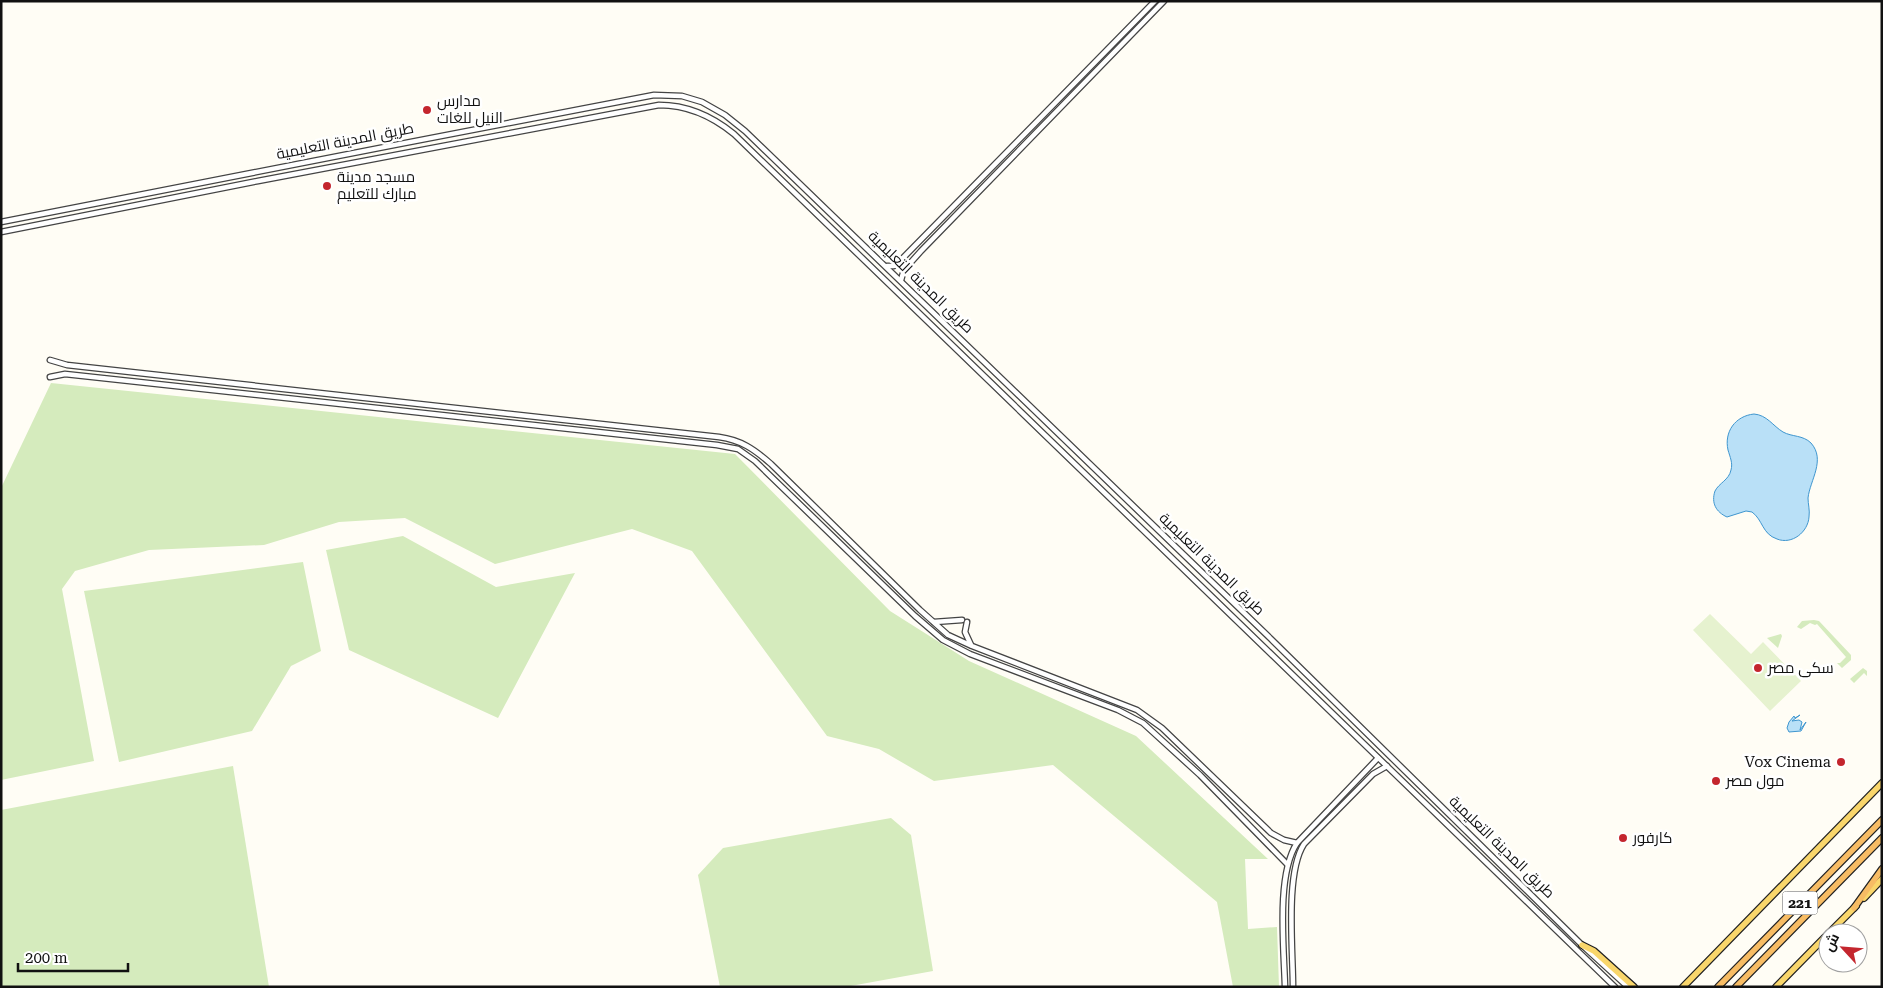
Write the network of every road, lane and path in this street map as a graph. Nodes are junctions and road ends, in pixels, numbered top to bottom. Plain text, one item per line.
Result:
1 (1164, 1) edge
2 (1154, 2) edge
3 (1158, 8) junction
4 (416, 140) junction
5 (418, 151) junction
6 (338, 154) junction
7 (340, 165) junction
8 (45, 213) junction
9 (836, 218) junction
10 (1, 222) edge
11 (47, 224) junction
12 (828, 226) junction
13 (1, 232) edge
14 (886, 266) junction
15 (901, 280) junction
16 (963, 341) junction
17 (956, 348) junction
18 (50, 360) dead end
19 (50, 377) dead end
20 (593, 423) junction
21 (594, 431) junction
22 (844, 536) junction
23 (838, 542) junction
24 (1191, 562) junction
25 (1184, 569) junction
26 (934, 622) junction
27 (972, 646) junction
28 (1384, 748) junction
29 (1373, 753) junction
30 (1378, 758) junction
31 (1400, 764) junction
32 (1388, 767) junction
33 (1882, 783) edge
34 (1882, 820) edge
35 (1882, 838) edge
36 (1297, 843) junction
37 (1287, 864) junction
38 (1882, 869) edge
39 (1882, 879) edge
40 (1854, 908) junction
41 (1840, 923) edge
42 (1284, 926) junction
43 (1293, 926) junction
44 (1582, 945) junction
45 (1818, 945) edge
46 (1602, 963) junction
47 (1597, 969) junction
48 (1285, 987) edge
49 (1293, 987) edge
50 (1615, 987) edge
51 (1628, 987) edge
52 (1634, 987) edge
53 (1683, 987) edge
54 (1718, 987) edge
55 (1736, 987) edge
56 (1776, 987) edge

1 - 3 street
2 - 3 street
2 - 14 street
3 - 15 street
4 - 5 street
4 - 6 street, طريق المدينة التعليمية
4 - 9 street, طريق المدينة التعليمية
5 - 7 street, طريق المدينة التعليمية
5 - 12 street, طريق المدينة التعليمية
6 - 7 street
6 - 8 street, طريق المدينة التعليمية
7 - 11 street, طريق المدينة التعليمية
8 - 10 street, طريق المدينة التعليمية
8 - 11 street
9 - 12 street
9 - 14 street, طريق المدينة التعليمية
11 - 13 street, طريق المدينة التعليمية
12 - 17 street, طريق المدينة التعليمية
14 - 15 street, طريق المدينة التعليمية
15 - 16 street, طريق المدينة التعليمية
16 - 17 street
16 - 24 street, طريق المدينة التعليمية
17 - 25 street, طريق المدينة التعليمية
18 - 20 street
19 - 21 street
20 - 21 street
20 - 22 street
21 - 23 street
22 - 23 street
22 - 26 street
23 - 37 street
24 - 25 street
24 - 28 street, طريق المدينة التعليمية
25 - 29 street, طريق المدينة التعليمية
26 - 27 street
26 - 27 street
27 - 36 street
28 - 29 street
28 - 31 street, طريق المدينة التعليمية
29 - 30 street, طريق المدينة التعليمية
30 - 32 street, طريق المدينة التعليمية
30 - 36 street
31 - 32 street
31 - 44 street, طريق المدينة التعليمية
32 - 43 street
32 - 47 street, طريق المدينة التعليمية
33 - 53 main road
34 - 54 highway, 221
35 - 55 highway, 221
36 - 37 street
37 - 42 street
38 - 40 highway
39 - 40 main road
40 - 41 main road
42 - 43 street
42 - 48 street
43 - 49 street
44 - 46 street, طريق المدينة التعليمية
44 - 52 main road
45 - 56 main road
46 - 47 street
46 - 51 street, طريق المدينة التعليمية
47 - 50 street, طريق المدينة التعليمية

